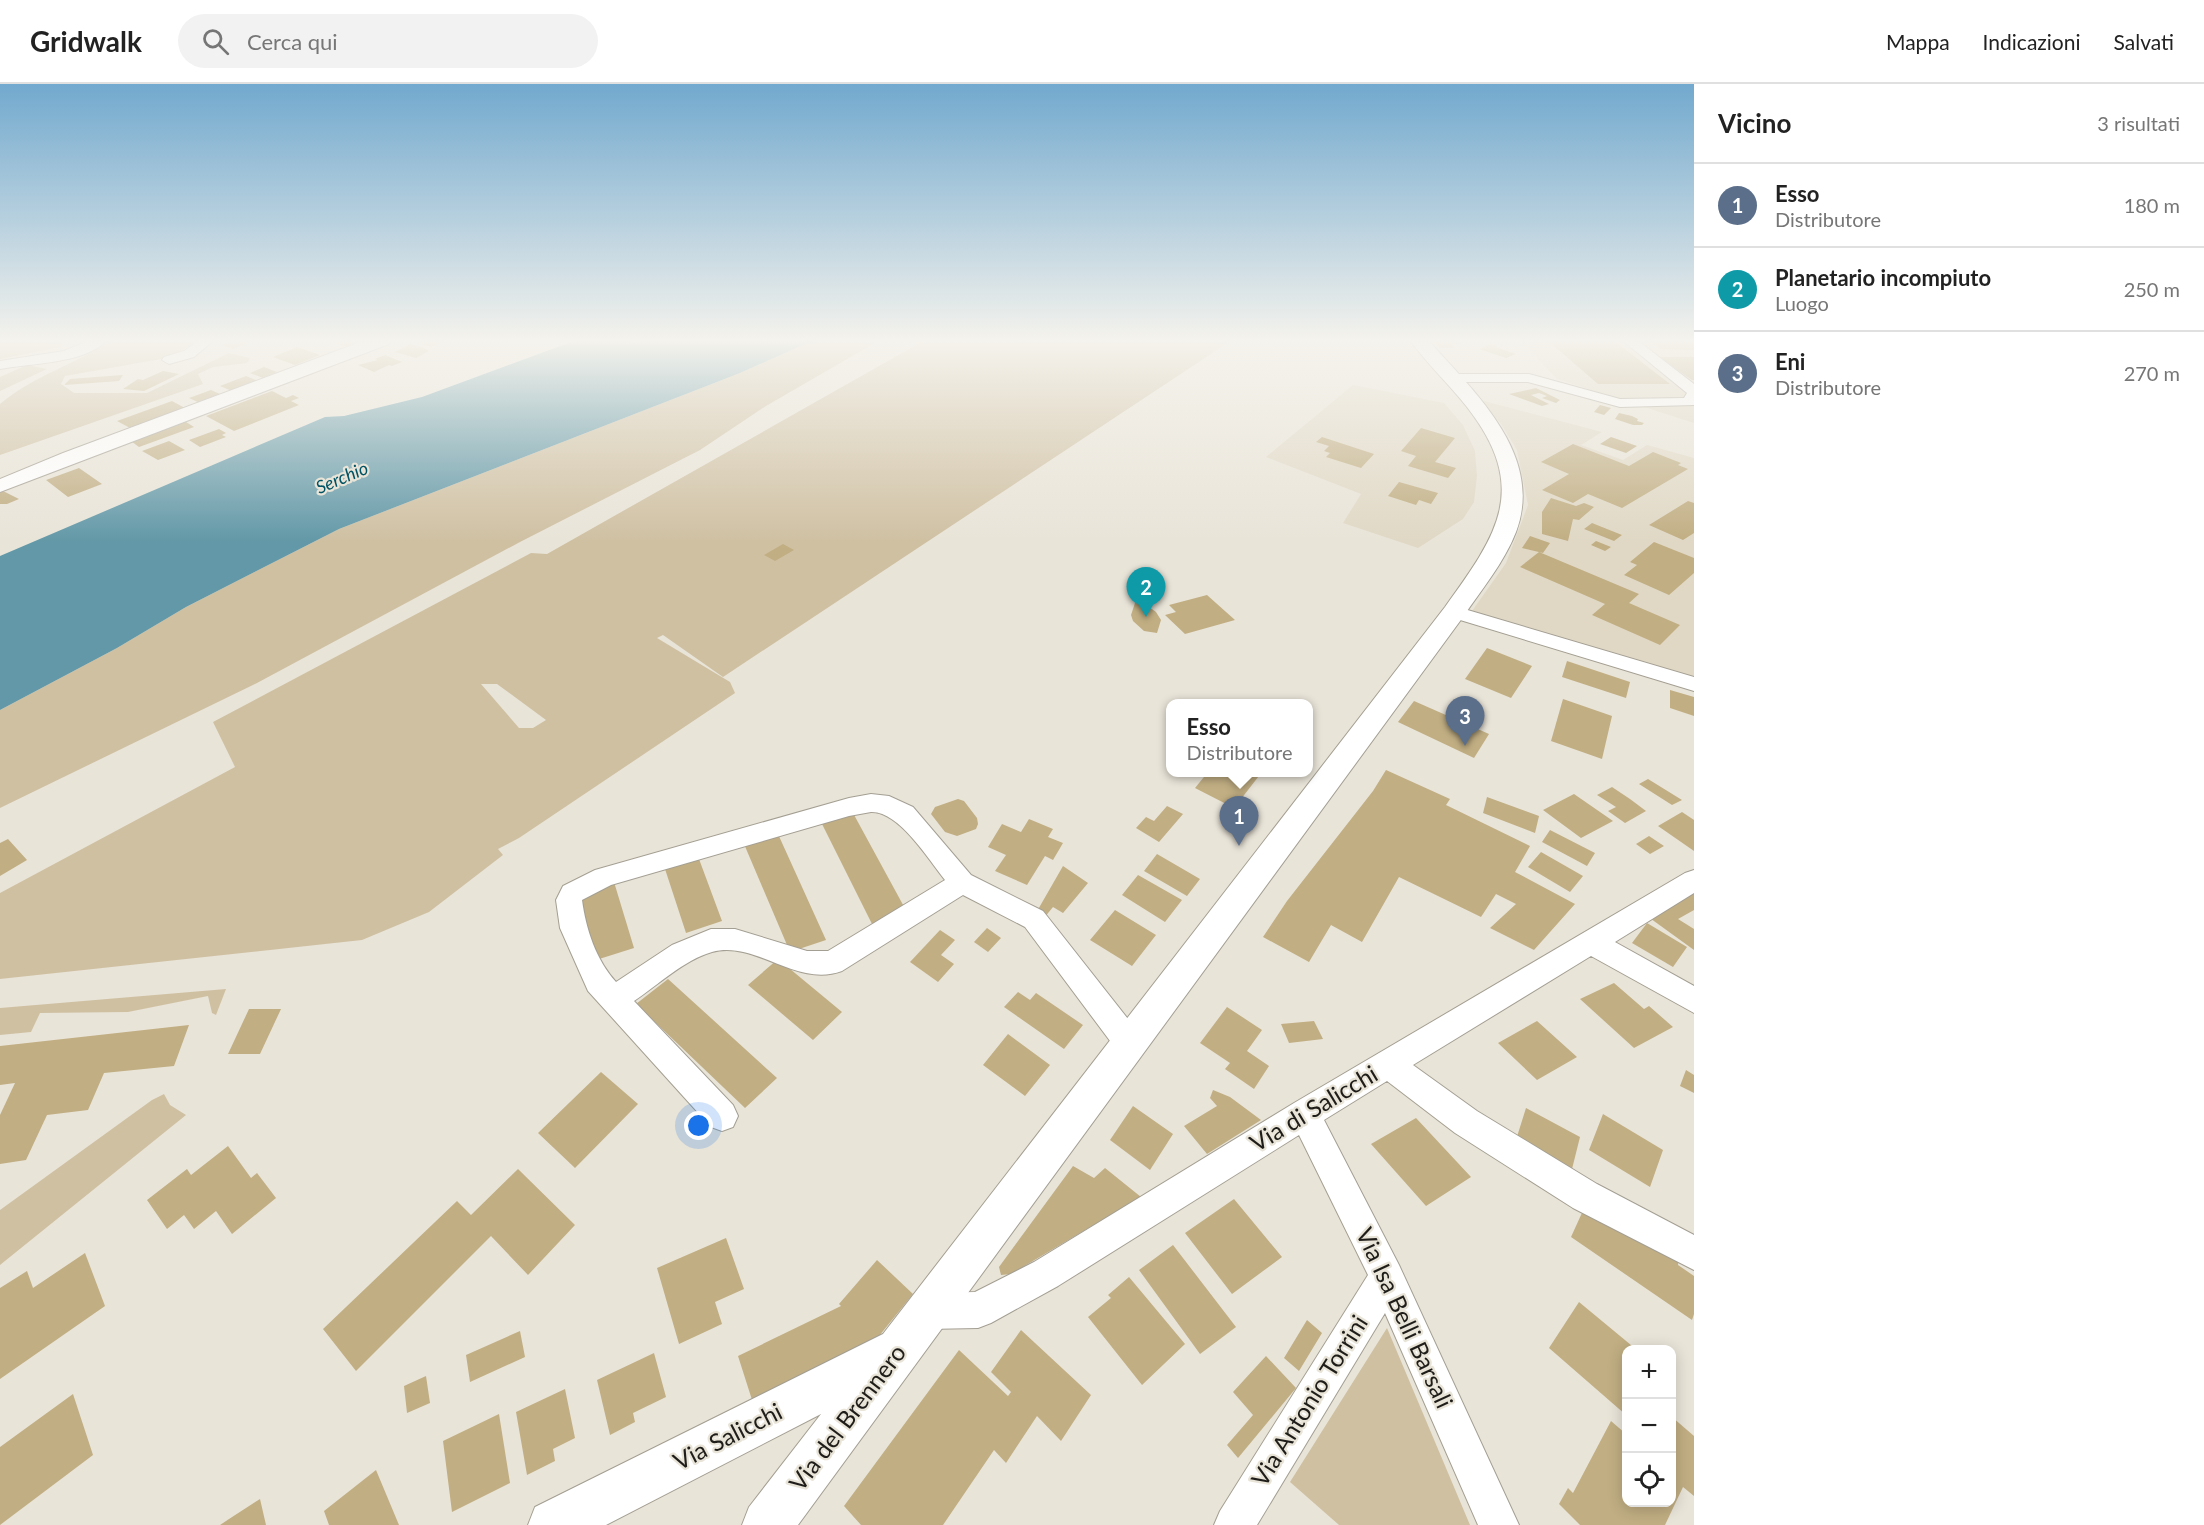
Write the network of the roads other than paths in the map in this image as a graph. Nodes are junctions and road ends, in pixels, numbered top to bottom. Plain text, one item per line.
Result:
1 (203, 407) edge
2 (1475, 407) edge
3 (0, 486) edge
4 (1454, 612) junction
5 (1694, 684) edge
6 (1694, 880) edge
7 (962, 882) junction
8 (1592, 942) junction
9 (614, 999) junction
10 (1694, 1000) edge
11 (1129, 1042) junction
12 (1388, 1064) junction
13 (1305, 1114) junction
14 (722, 1116) dead end
15 (1694, 1253) edge
16 (1387, 1277) junction
17 (915, 1330) junction
18 (553, 1525) edge
19 (767, 1525) edge
20 (1234, 1525) edge
21 (1499, 1525) edge

1 - 3 main road
2 - 4 main road, Via del Brennero
4 - 5 street
4 - 11 main road, Via del Brennero
6 - 8 street, Via di Salicchi
7 - 9 street
7 - 9 street
7 - 11 street
8 - 10 street
8 - 12 street, Via di Salicchi
9 - 14 street
11 - 17 main road, Via del Brennero
12 - 13 street, Via di Salicchi
12 - 15 street
13 - 16 street, Via Isa Belli Barsali
13 - 17 street, Via di Salicchi
16 - 20 street, Via Antonio Torrini
16 - 21 street, Via Isa Belli Barsali
17 - 18 main road, Via Salicchi
17 - 19 main road, Via del Brennero

